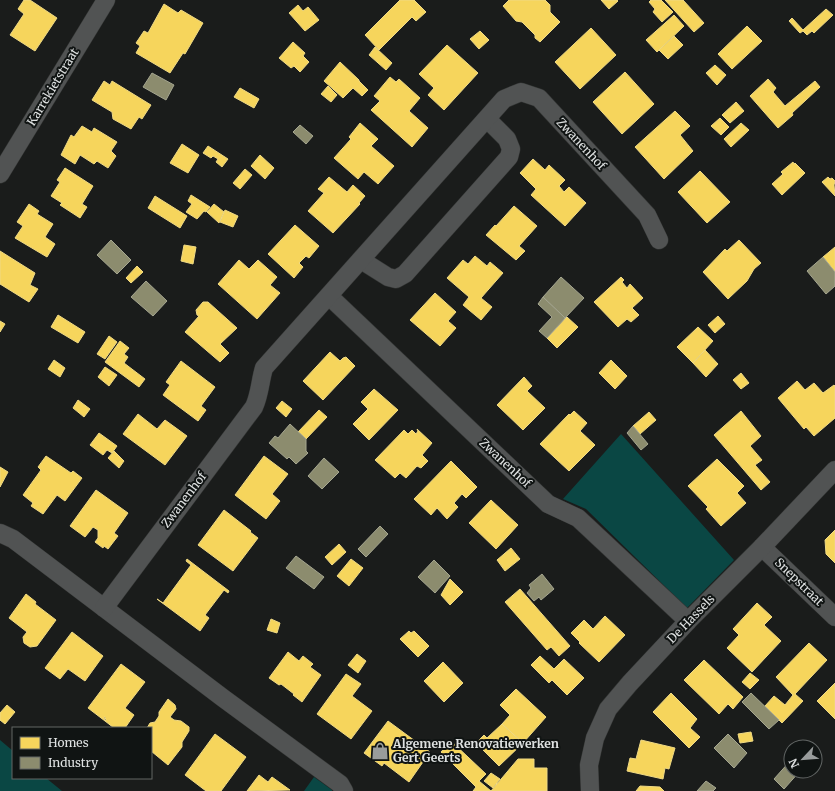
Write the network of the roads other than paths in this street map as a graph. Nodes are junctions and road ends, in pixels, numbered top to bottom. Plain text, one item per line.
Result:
1 (106, 0) edge
2 (487, 119) junction
3 (0, 174) edge
4 (659, 240) dead end
5 (361, 260) junction
6 (329, 296) junction
7 (835, 470) edge
8 (0, 533) edge
9 (762, 547) junction
10 (104, 608) junction
11 (835, 617) edge
12 (688, 621) junction
13 (344, 791) edge
14 (590, 791) edge

1 - 3 street, Karrekietstraat
2 - 4 street, Zwanenhof
2 - 5 street, Zwanenhof
2 - 5 street
5 - 6 street, Zwanenhof
6 - 10 street, Zwanenhof
6 - 12 street, Zwanenhof
7 - 9 street, De Hassels
8 - 10 street
9 - 11 street, Snepstraat
9 - 12 street, De Hassels
10 - 13 street
12 - 14 street, De Hassels

